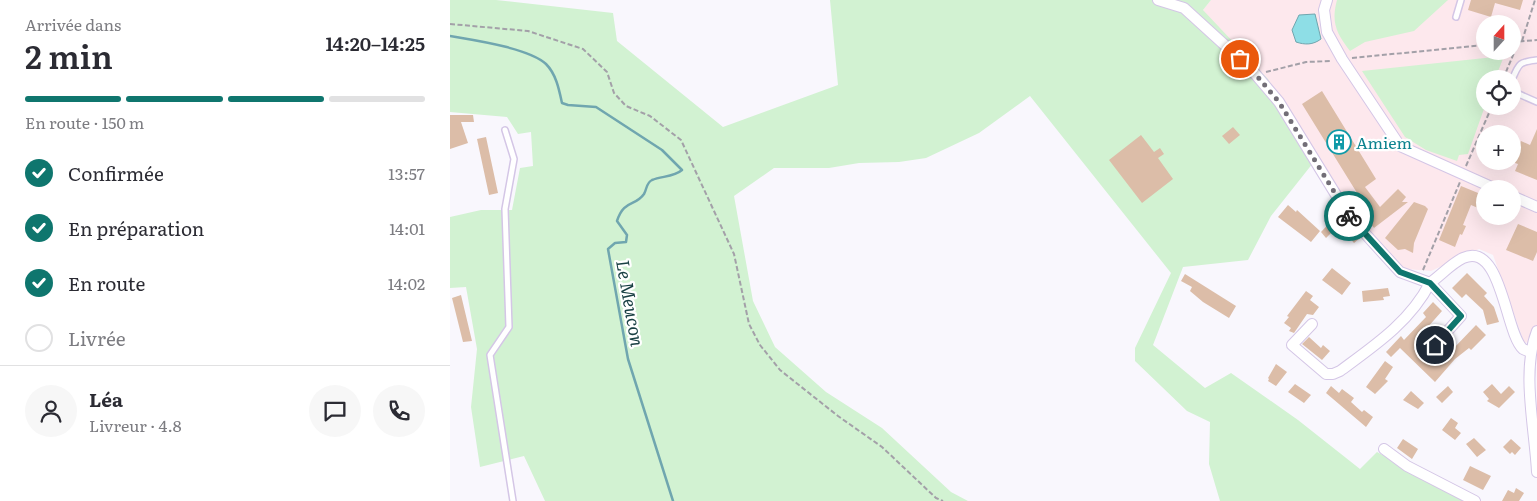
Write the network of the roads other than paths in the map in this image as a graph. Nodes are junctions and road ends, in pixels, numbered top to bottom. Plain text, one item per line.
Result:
1 (1158, 0) edge
2 (1327, 0) edge
3 (1461, 0) edge
4 (1456, 17) dead end
5 (1537, 60) edge
6 (1516, 70) edge
7 (1521, 95) edge
8 (1537, 102) edge
9 (505, 130) dead end
10 (1476, 181) edge
11 (1521, 200) edge
12 (1537, 206) edge
13 (1430, 283) junction
14 (1312, 324) dead end
15 (1537, 331) edge
16 (1435, 345) dead end
17 (1530, 352) junction
18 (1536, 445) edge
19 (1384, 449) dead end
20 (1537, 472) edge
21 (513, 501) edge
22 (1475, 501) edge

1 - 13 street
2 - 10 street
3 - 4 lane
5 - 6 lane
7 - 8 lane
9 - 21 lane
11 - 12 street
13 - 14 street
13 - 16 street
13 - 17 street
15 - 17 street
17 - 18 street
18 - 20 street
19 - 22 street

